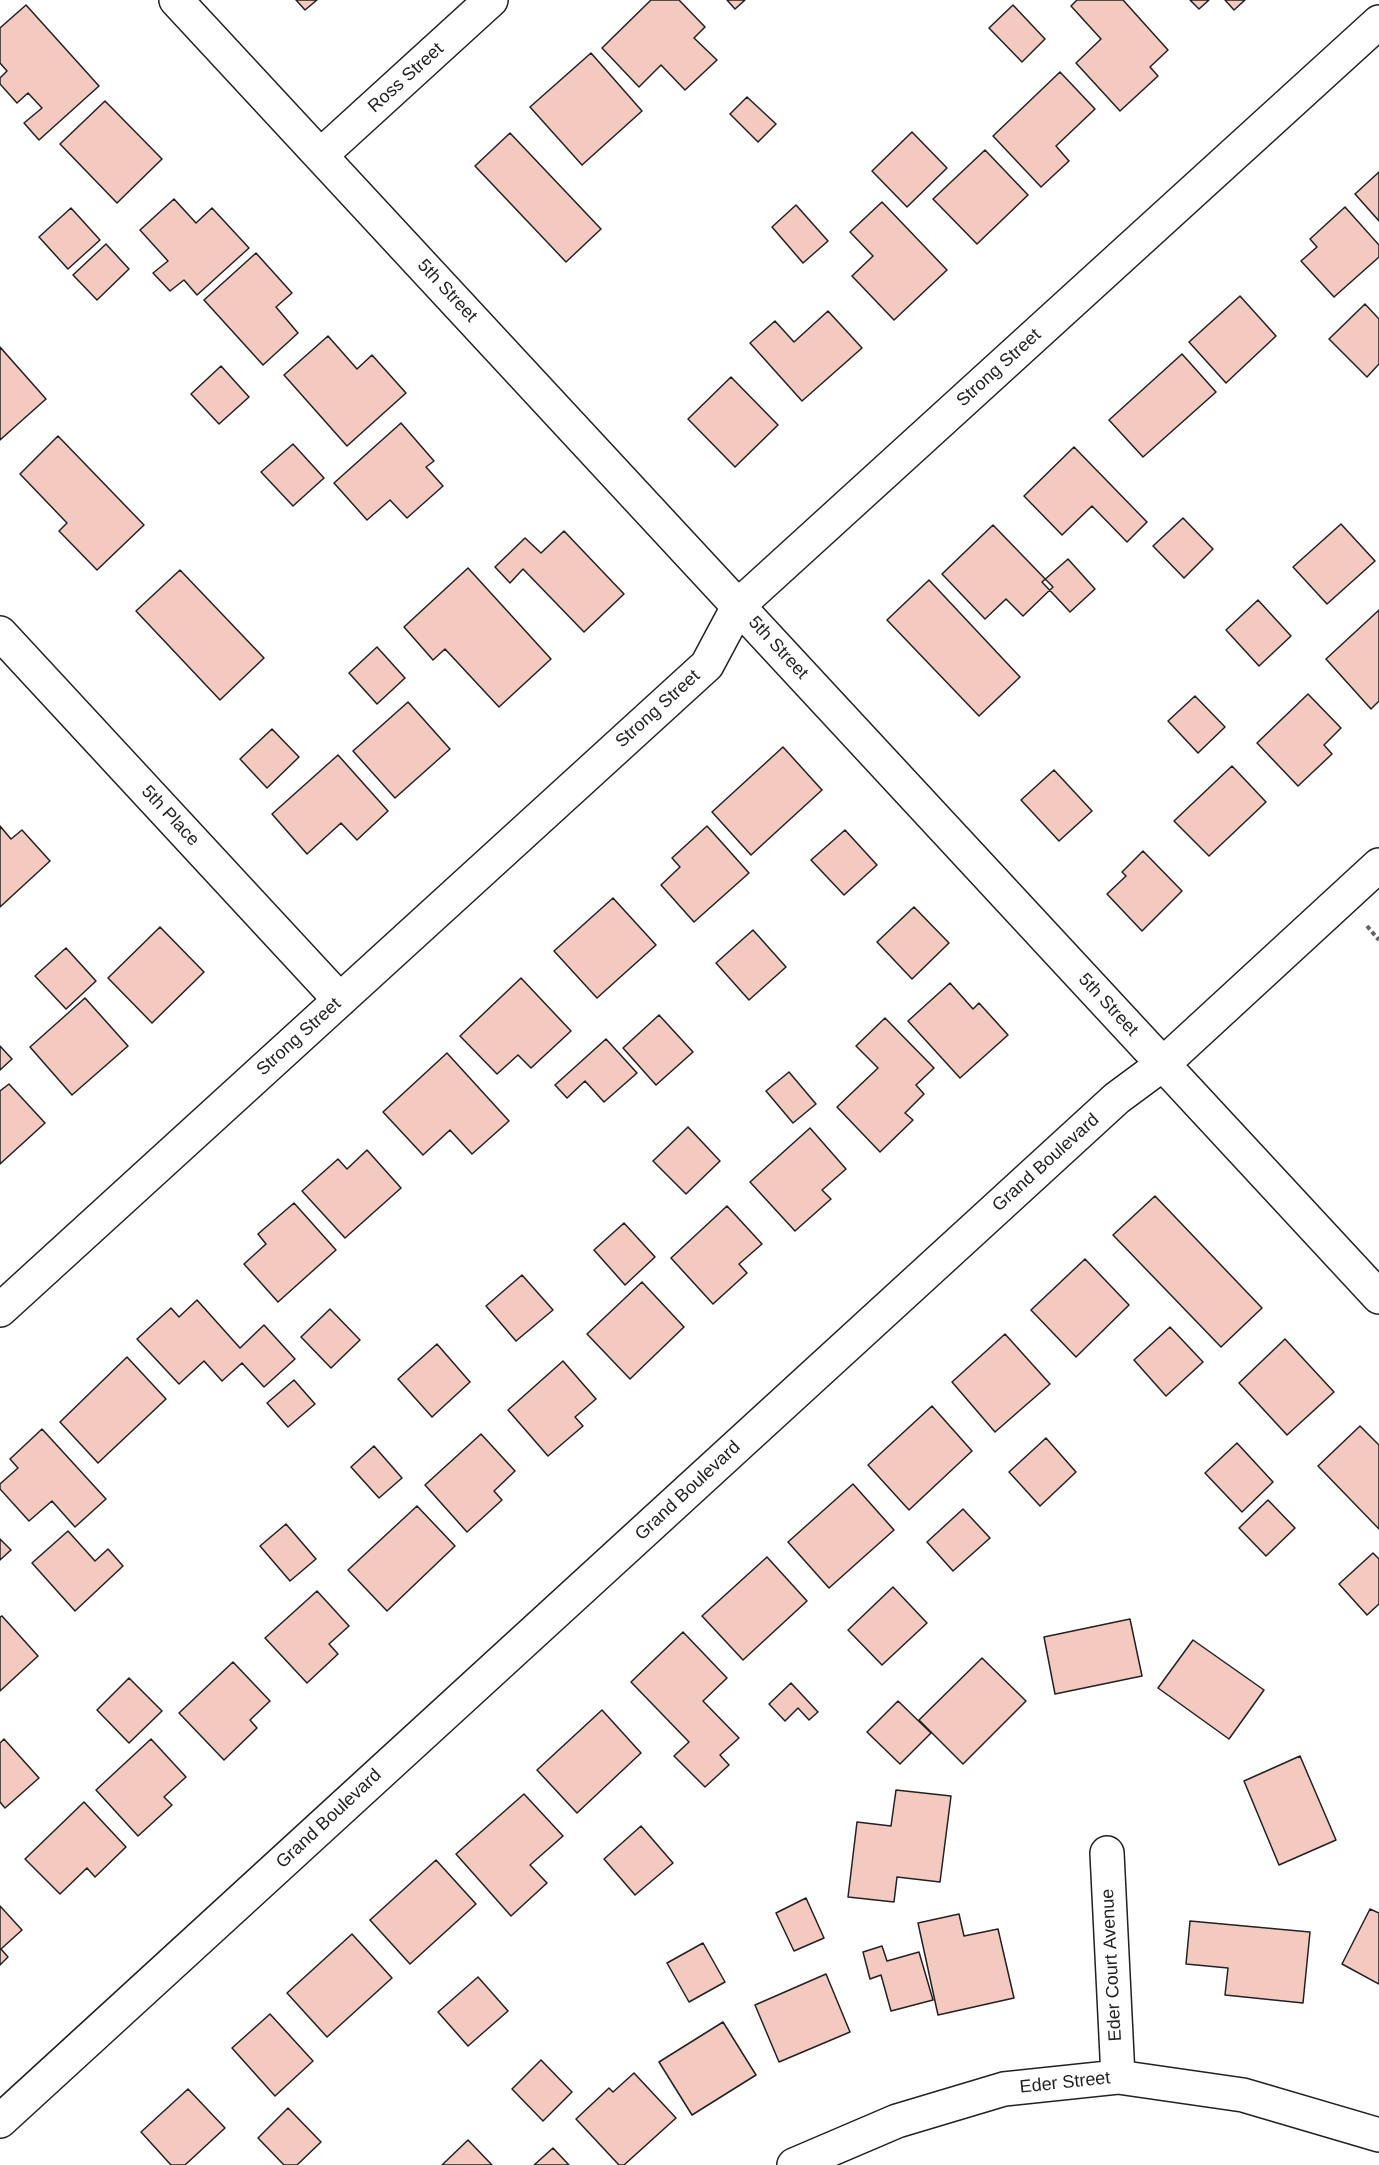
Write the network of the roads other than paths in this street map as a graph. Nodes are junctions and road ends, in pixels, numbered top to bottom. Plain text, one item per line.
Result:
1 (176, 0) edge
2 (491, 0) edge
3 (1379, 22) edge
4 (321, 155) junction
5 (739, 605) junction
6 (0, 633) edge
7 (1379, 865) edge
8 (340, 1000) junction
9 (1163, 1064) junction
10 (1379, 1297) edge
11 (0, 1310) edge
12 (1107, 1853) dead end
13 (1118, 2077) junction
14 (0, 2121) edge
15 (1379, 2135) edge
16 (794, 2165) edge

1 - 4 street, 5th Street
2 - 4 street, Ross Street
3 - 5 street, Strong Street
4 - 5 street, 5th Street
5 - 8 street, Strong Street
5 - 9 street, 5th Street
6 - 8 street, 5th Place
7 - 9 street, Grand Boulevard
8 - 11 street, Strong Street
9 - 10 street, 5th Street
9 - 14 street, Grand Boulevard
12 - 13 street, Eder Court Avenue
13 - 15 street, Eder Street
13 - 16 street, Eder Street

